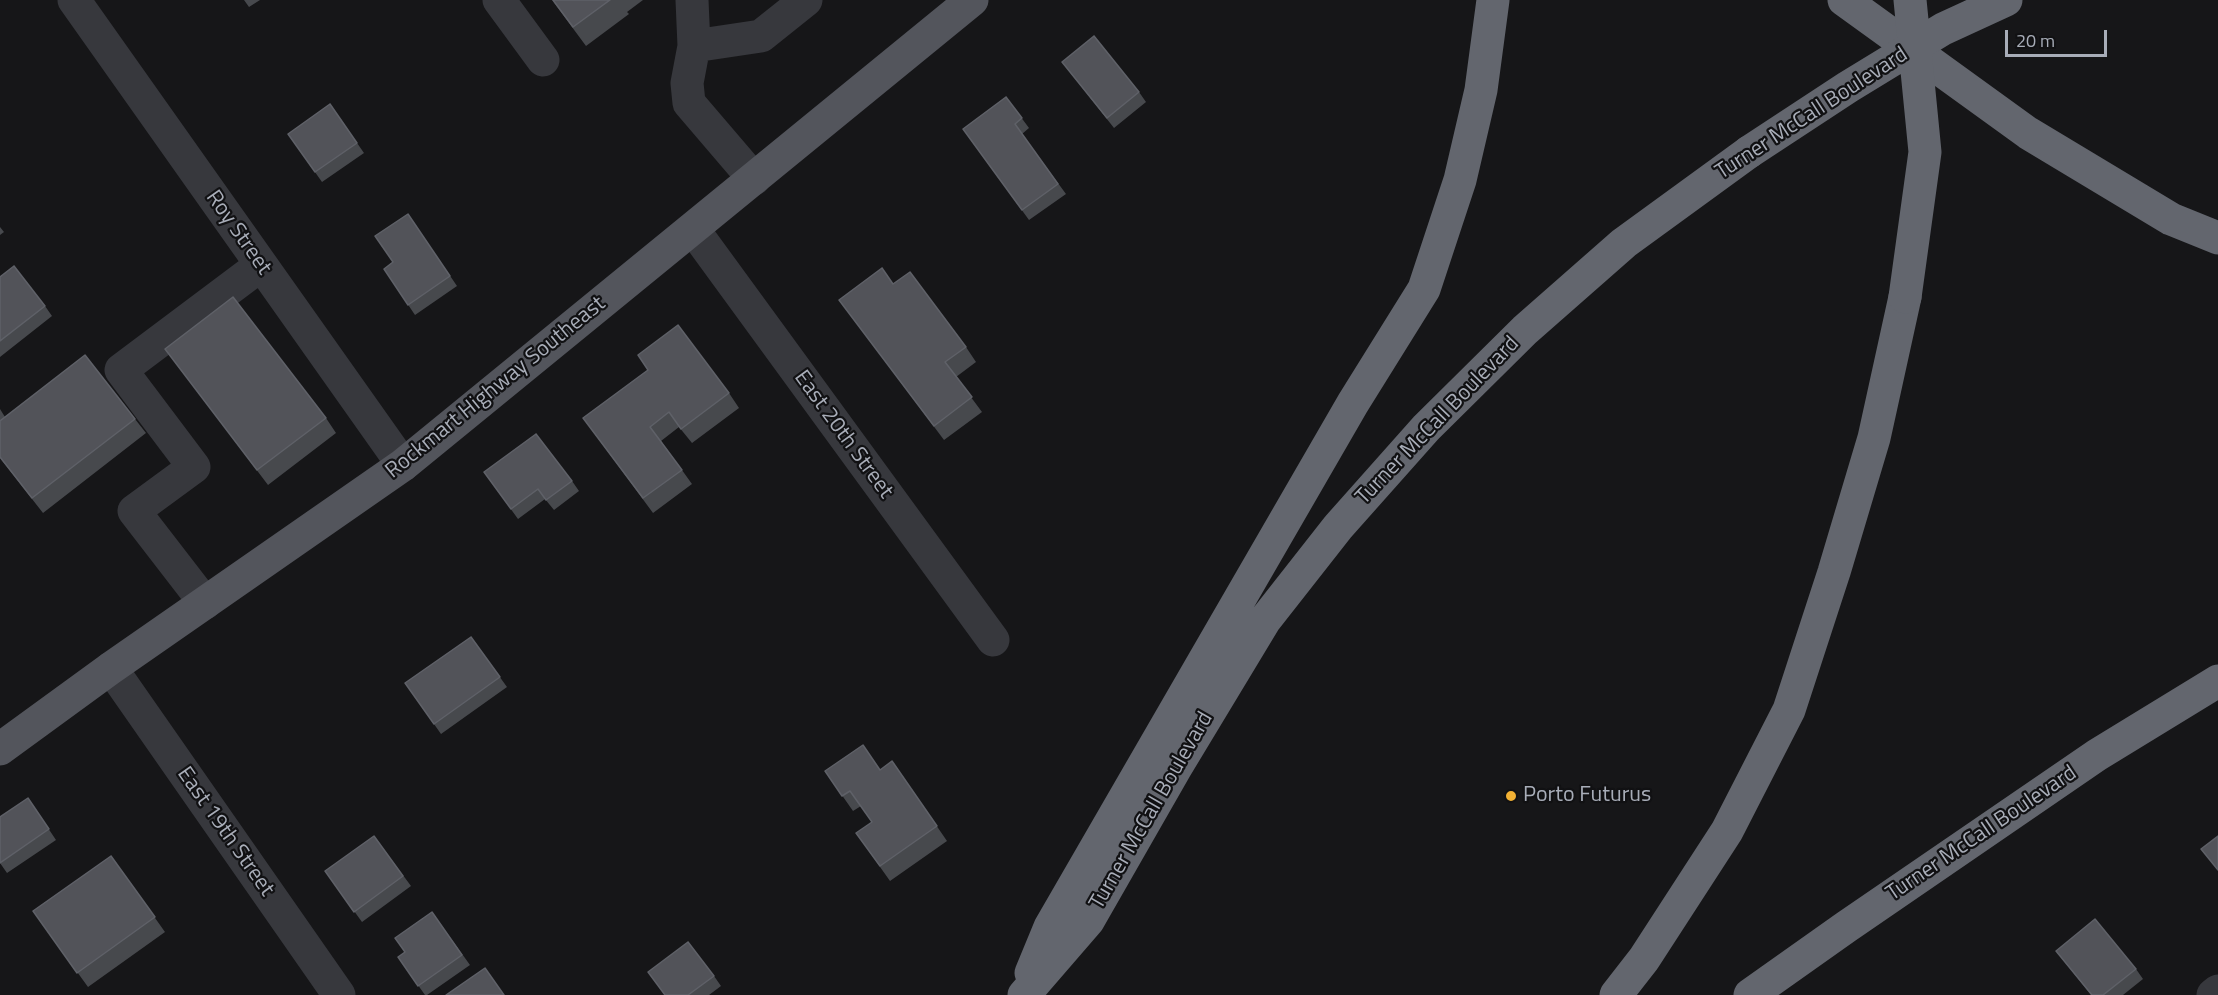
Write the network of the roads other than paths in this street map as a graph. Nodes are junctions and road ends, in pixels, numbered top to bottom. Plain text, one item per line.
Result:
1 (74, 0) edge
2 (499, 0) edge
3 (692, 0) edge
4 (806, 0) edge
5 (972, 0) edge
6 (1493, 0) edge
7 (1844, 0) edge
8 (1910, 0) edge
9 (2006, 0) edge
10 (694, 46) junction
11 (543, 60) dead end
12 (754, 179) junction
13 (693, 229) junction
14 (2218, 238) edge
15 (261, 265) junction
16 (403, 465) junction
17 (205, 603) junction
18 (993, 640) dead end
19 (111, 668) junction
20 (2218, 681) edge
21 (0, 749) edge
22 (2218, 991) edge
23 (339, 995) edge
24 (1023, 995) edge
25 (1616, 995) edge
26 (1750, 995) edge
27 (2213, 995) edge

1 - 15 street, Roy Street
2 - 11 street
3 - 10 street
4 - 10 street
5 - 12 main road, Rockmart Highway Southeast
6 - 24 highway
7 - 14 highway
8 - 25 highway, bridge
9 - 24 highway, Turner McCall Boulevard, bridge
10 - 12 street
12 - 13 main road, Rockmart Highway Southeast
13 - 16 main road, Rockmart Highway Southeast
13 - 18 street, East 20th Street
15 - 16 street, Roy Street
15 - 17 street
16 - 17 main road, Rockmart Highway Southeast
17 - 19 main road, Rockmart Highway Southeast
19 - 21 main road, Rockmart Highway Southeast
19 - 23 street, East 19th Street
20 - 26 highway, Turner McCall Boulevard
22 - 27 street

